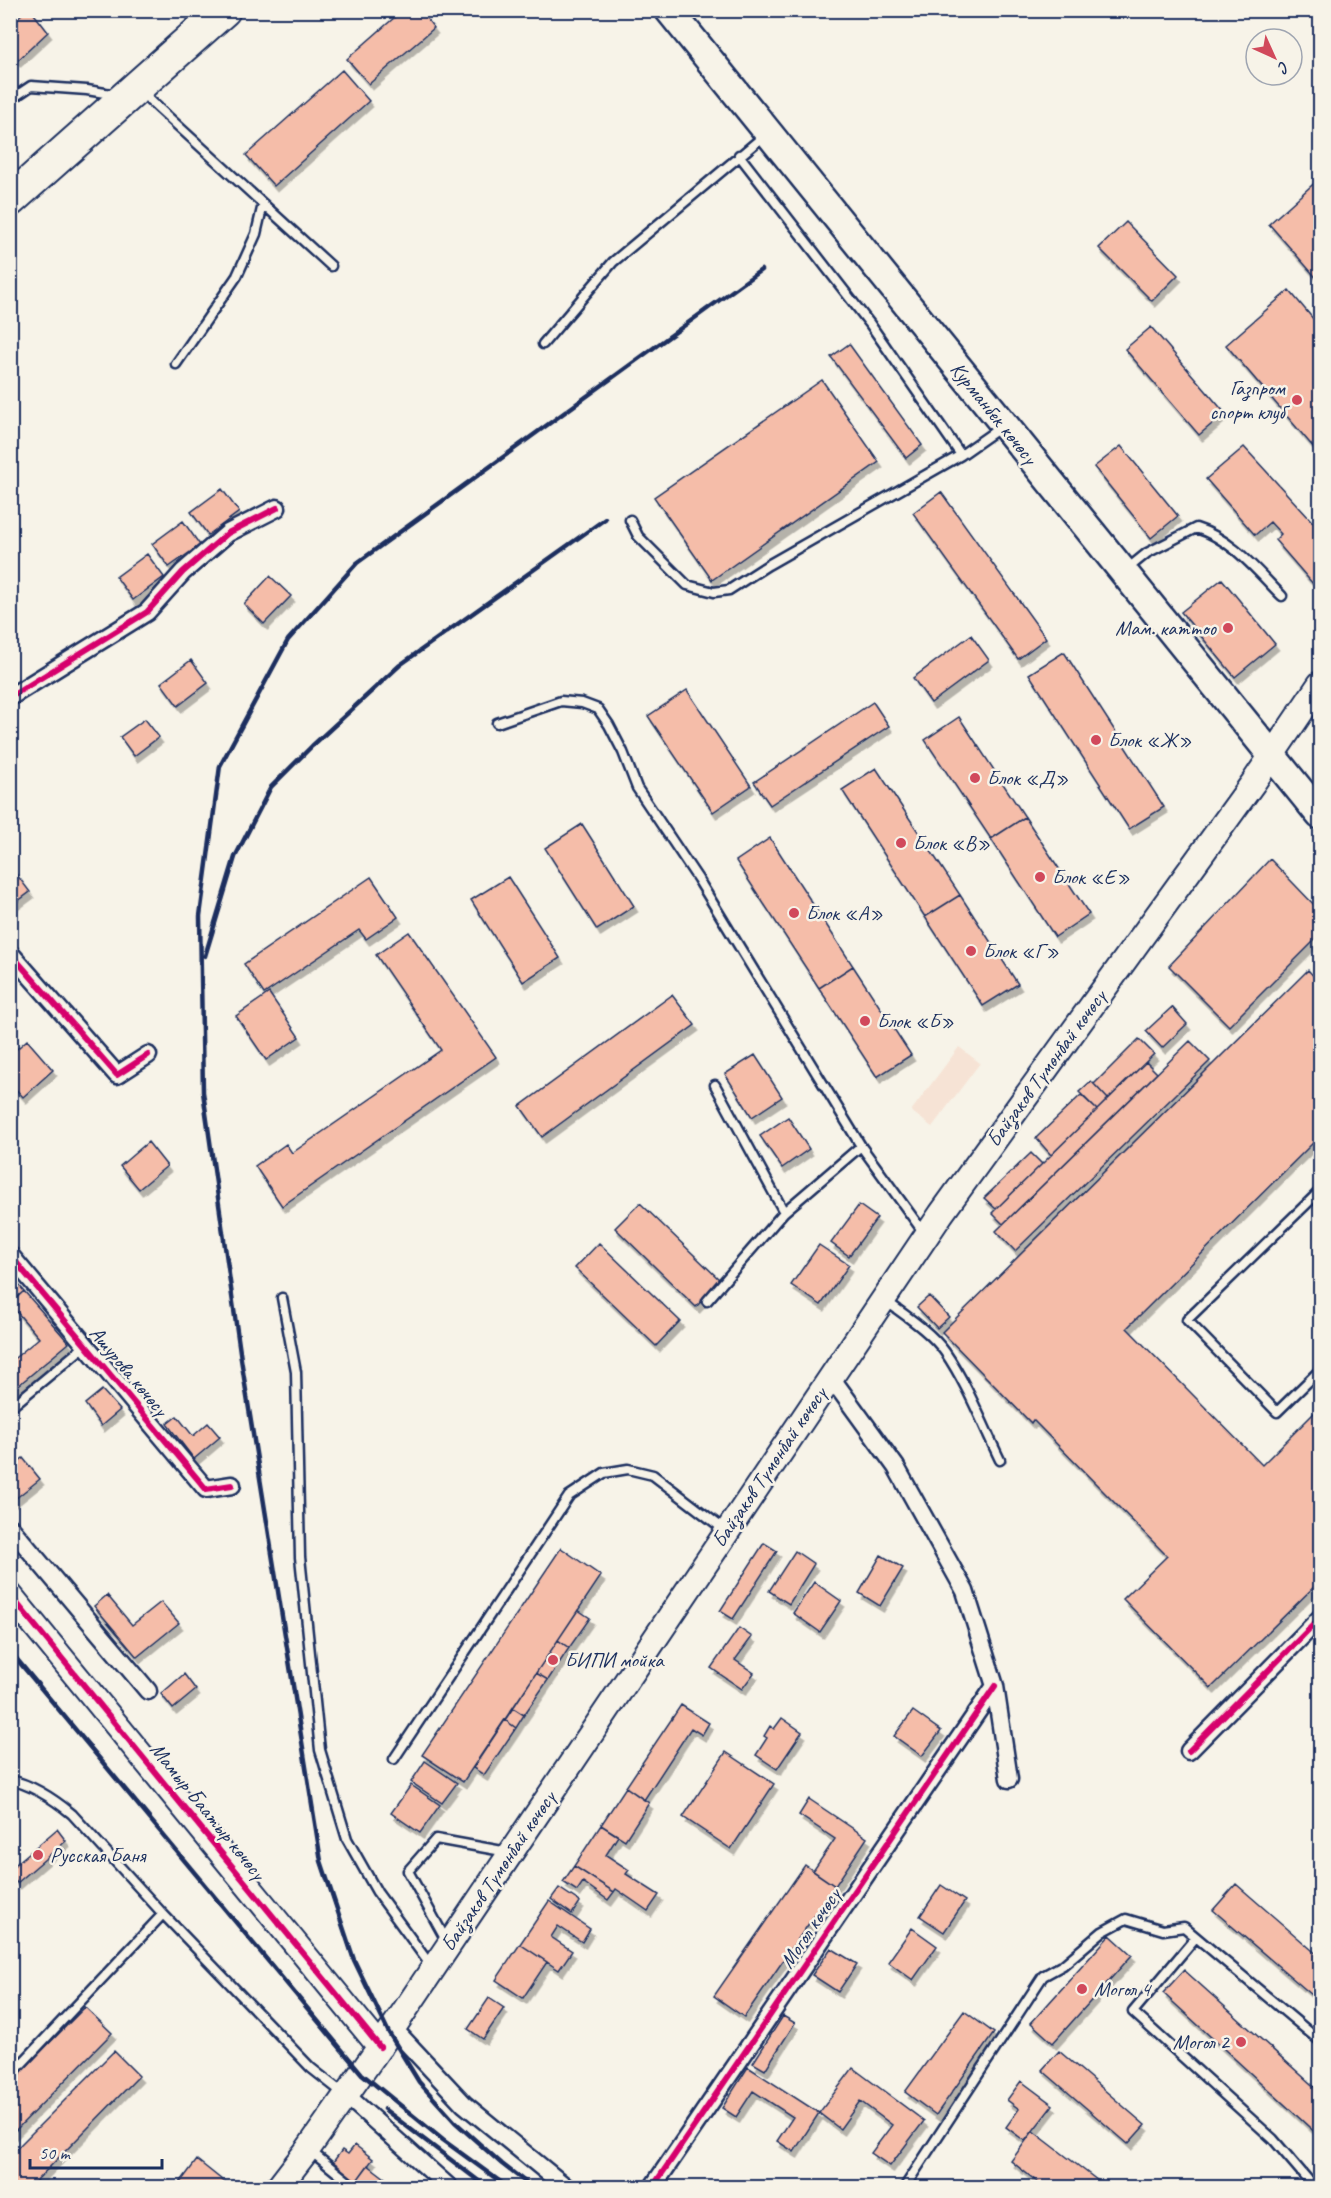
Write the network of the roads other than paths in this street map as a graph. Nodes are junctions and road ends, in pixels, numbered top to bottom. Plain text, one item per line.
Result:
1 (224, 10) edge
2 (669, 10) edge
3 (132, 92) junction
4 (10, 100) edge
5 (768, 133) junction
6 (739, 155) junction
7 (10, 200) edge
8 (263, 204) junction
9 (331, 266) dead end
10 (543, 344) dead end
11 (176, 364) dead end
12 (1004, 424) junction
13 (961, 455) junction
14 (277, 508) dead end
15 (630, 520) dead end
16 (1123, 573) junction
17 (1282, 596) dead end
18 (1320, 684) edge
19 (10, 697) edge
20 (497, 723) dead end
21 (1272, 755) junction
22 (1320, 816) edge
23 (10, 953) edge
24 (147, 1055) dead end
25 (715, 1085) dead end
26 (861, 1146) junction
27 (1320, 1191) edge
28 (784, 1212) junction
29 (926, 1236) junction
30 (10, 1255) edge
31 (282, 1298) dead end
32 (883, 1299) junction
33 (708, 1301) dead end
34 (86, 1346) junction
35 (1320, 1370) edge
36 (830, 1376) junction
37 (10, 1408) edge
38 (1000, 1460) dead end
39 (232, 1485) dead end
40 (10, 1527) edge
41 (726, 1531) junction
42 (10, 1595) edge
43 (1320, 1618) edge
44 (995, 1686) junction
45 (148, 1691) dead end
46 (1189, 1751) dead end
47 (394, 1759) dead end
48 (1009, 1779) dead end
49 (10, 1780) edge
50 (511, 1853) junction
51 (163, 1914) junction
52 (1196, 1937) junction
53 (448, 1945) junction
54 (433, 1968) junction
55 (387, 2037) junction
56 (1320, 2041) edge
57 (10, 2076) edge
58 (346, 2095) junction
59 (308, 2149) junction
60 (286, 2182) edge
61 (356, 2187) edge
62 (450, 2187) edge
63 (567, 2187) edge
64 (652, 2187) edge
65 (904, 2187) edge
66 (1316, 2187) edge

1 - 3 highway
2 - 5 main road, Курманбек көчөсү
3 - 4 lane
3 - 7 highway
3 - 8 lane
5 - 6 lane
5 - 12 main road, Курманбек көчөсү
6 - 10 lane
6 - 13 lane
8 - 9 lane
8 - 11 lane
12 - 13 lane
12 - 16 main road, Курманбек көчөсү
13 - 15 lane
14 - 19 street
16 - 17 lane
16 - 21 main road, Курманбек көчөсү
18 - 21 main road, Байзаков Түмөнбай көчөсү
20 - 26 lane
21 - 22 main road, Курманбек көчөсү
21 - 29 main road, Байзаков Түмөнбай көчөсү
23 - 24 street
25 - 28 lane
26 - 28 lane
26 - 29 lane
27 - 35 lane
28 - 33 lane
29 - 32 main road, Байзаков Түмөнбай көчөсү
30 - 34 street, Ашурова көчөсү
31 - 54 lane
32 - 36 main road, Байзаков Түмөнбай көчөсү
32 - 38 lane
34 - 37 lane
34 - 39 street, Ашурова көчөсү
36 - 41 main road, Байзаков Түмөнбай көчөсү
36 - 44 street
40 - 45 street
41 - 47 lane
41 - 50 main road, Байзаков Түмөнбай көчөсү
42 - 55 main road, Мамыр Баатыр көчөсү
43 - 46 street
44 - 48 street
44 - 64 street, Могол көчөсү
49 - 51 lane
50 - 53 main road, Байзаков Түмөнбай көчөсү
50 - 53 lane
51 - 57 lane
51 - 58 lane
52 - 56 lane
52 - 65 lane
52 - 66 lane
53 - 54 main road, Байзаков Түмөнбай көчөсү
54 - 55 main road, Байзаков Түмөнбай көчөсү
55 - 58 main road, Байзаков Түмөнбай көчөсү
55 - 63 street
58 - 59 main road, Байзаков Түмөнбай көчөсү
58 - 62 street
59 - 60 main road, Байзаков Түмөнбай көчөсү
59 - 61 lane

